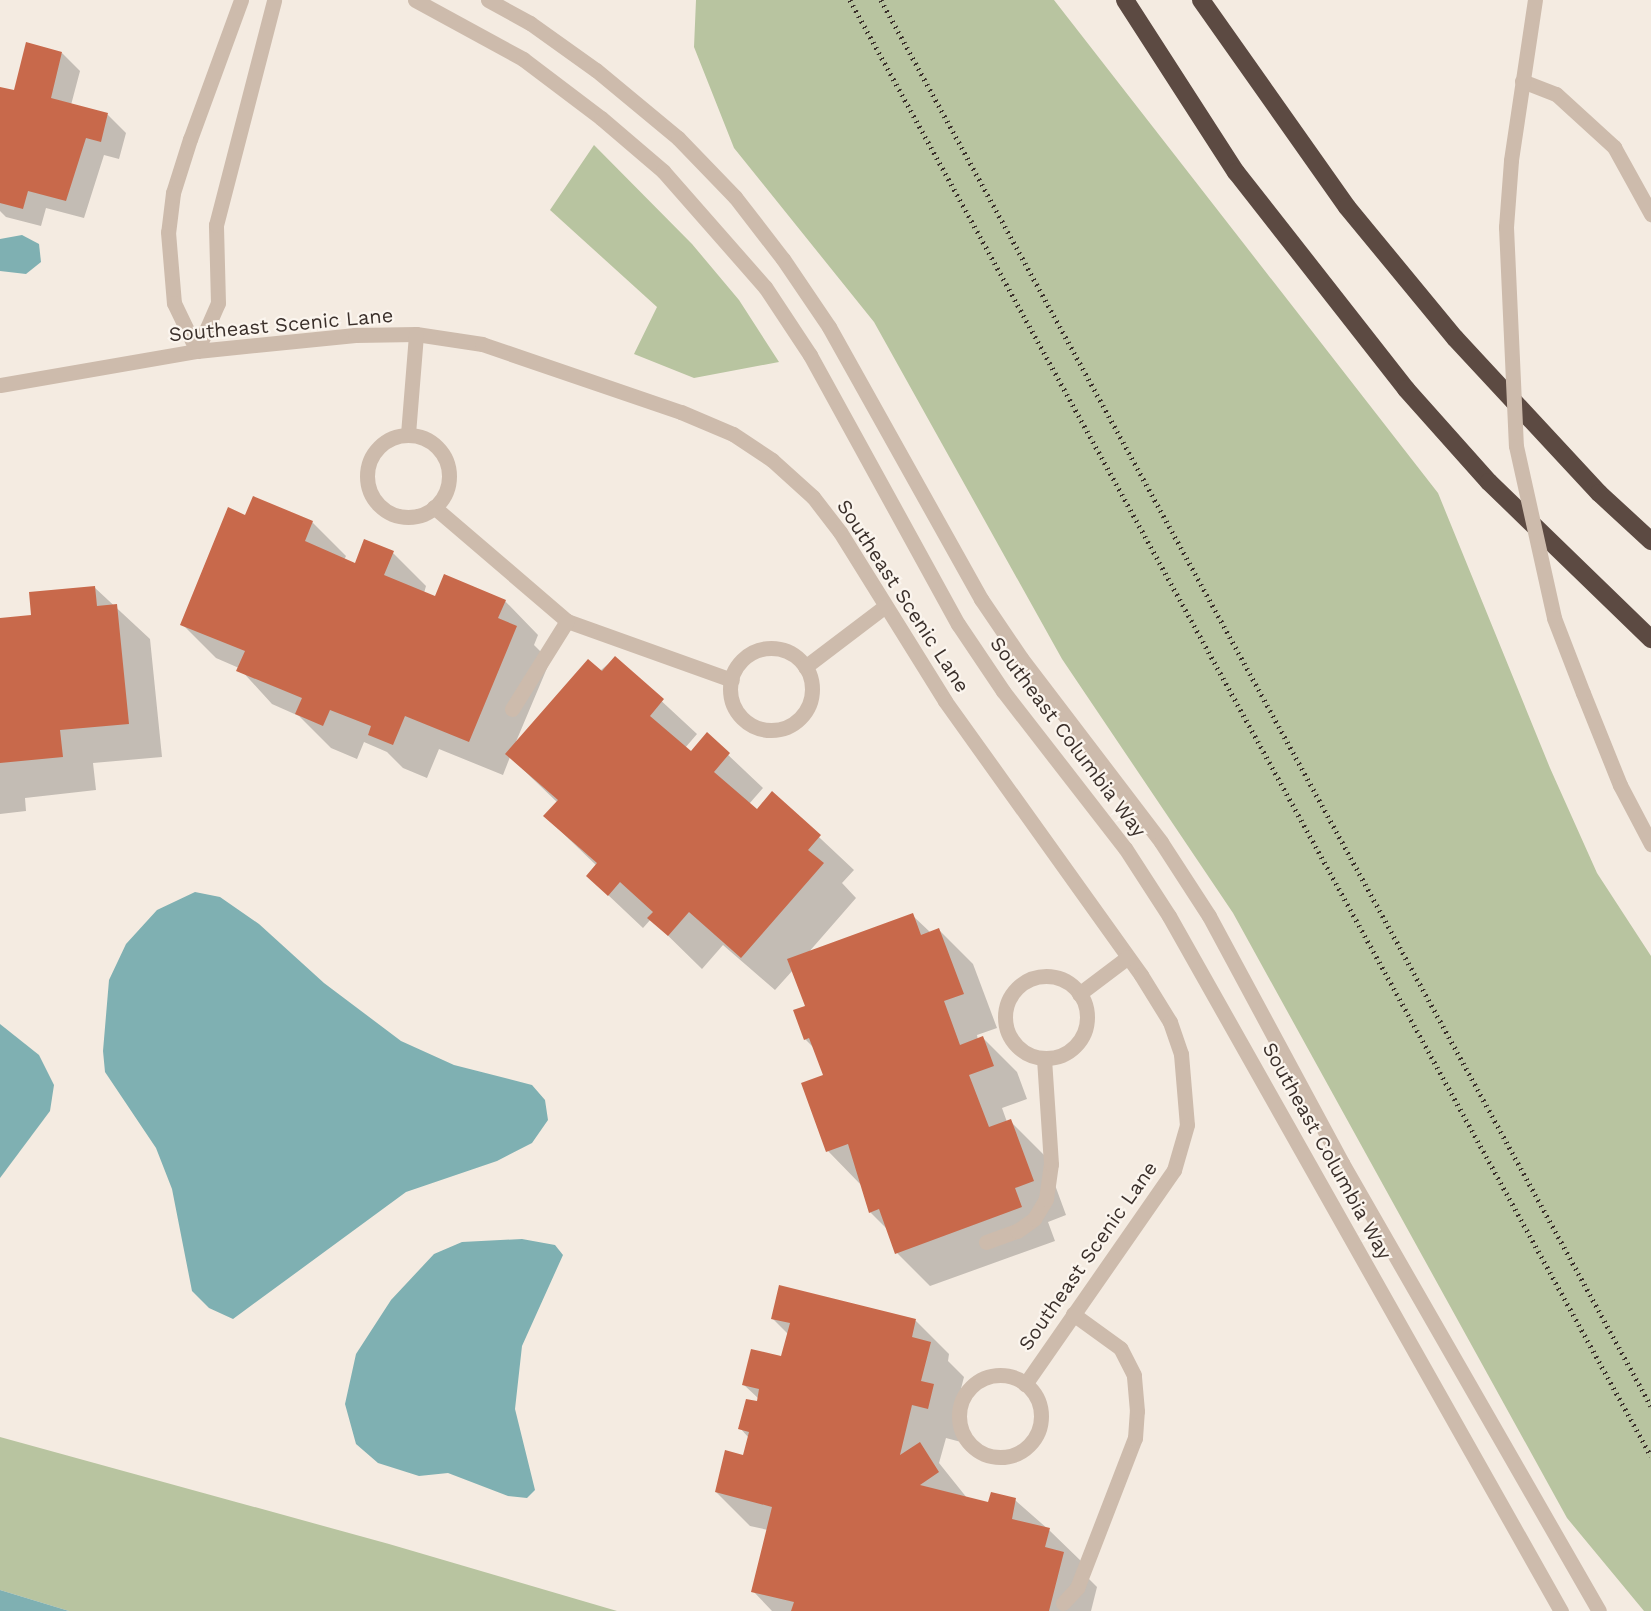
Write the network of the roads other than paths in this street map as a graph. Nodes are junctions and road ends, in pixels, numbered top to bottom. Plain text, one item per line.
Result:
1 (241, 0) edge
2 (274, 0) edge
3 (415, 0) edge
4 (488, 0) edge
5 (1125, 0) edge
6 (1201, 0) edge
7 (1535, 0) edge
8 (1522, 81) junction
9 (1651, 214) edge
10 (416, 334) junction
11 (197, 351) junction
12 (0, 385) edge
13 (408, 434) junction
14 (434, 507) junction
15 (1651, 541) edge
16 (884, 607) junction
17 (567, 621) junction
18 (1651, 639) edge
19 (805, 667) junction
20 (732, 680) junction
21 (512, 710) dead end
22 (1651, 844) edge
23 (1128, 957) junction
24 (1079, 994) junction
25 (1044, 1058) junction
26 (986, 1242) dead end
27 (1073, 1314) junction
28 (1025, 1384) junction
29 (1063, 1603) dead end
30 (1561, 1611) edge
31 (1599, 1611) edge

1 - 11 street
2 - 11 street
3 - 30 street, Southeast Columbia Way
4 - 31 street, Southeast Columbia Way
5 - 18 highway
6 - 15 highway
7 - 8 street
8 - 9 street
8 - 22 street, bridge
10 - 11 street, Southeast Scenic Lane
10 - 13 street
10 - 16 street, Southeast Scenic Lane
11 - 12 street, Southeast Scenic Lane
13 - 14 street
13 - 14 street
14 - 17 street
16 - 19 street
16 - 23 street, Southeast Scenic Lane
17 - 20 street
17 - 21 street
19 - 20 street
19 - 20 street
23 - 24 street
23 - 27 street, Southeast Scenic Lane
24 - 25 street
24 - 25 street
25 - 26 street
27 - 28 street, Southeast Scenic Lane
27 - 29 street
28 - 28 street

